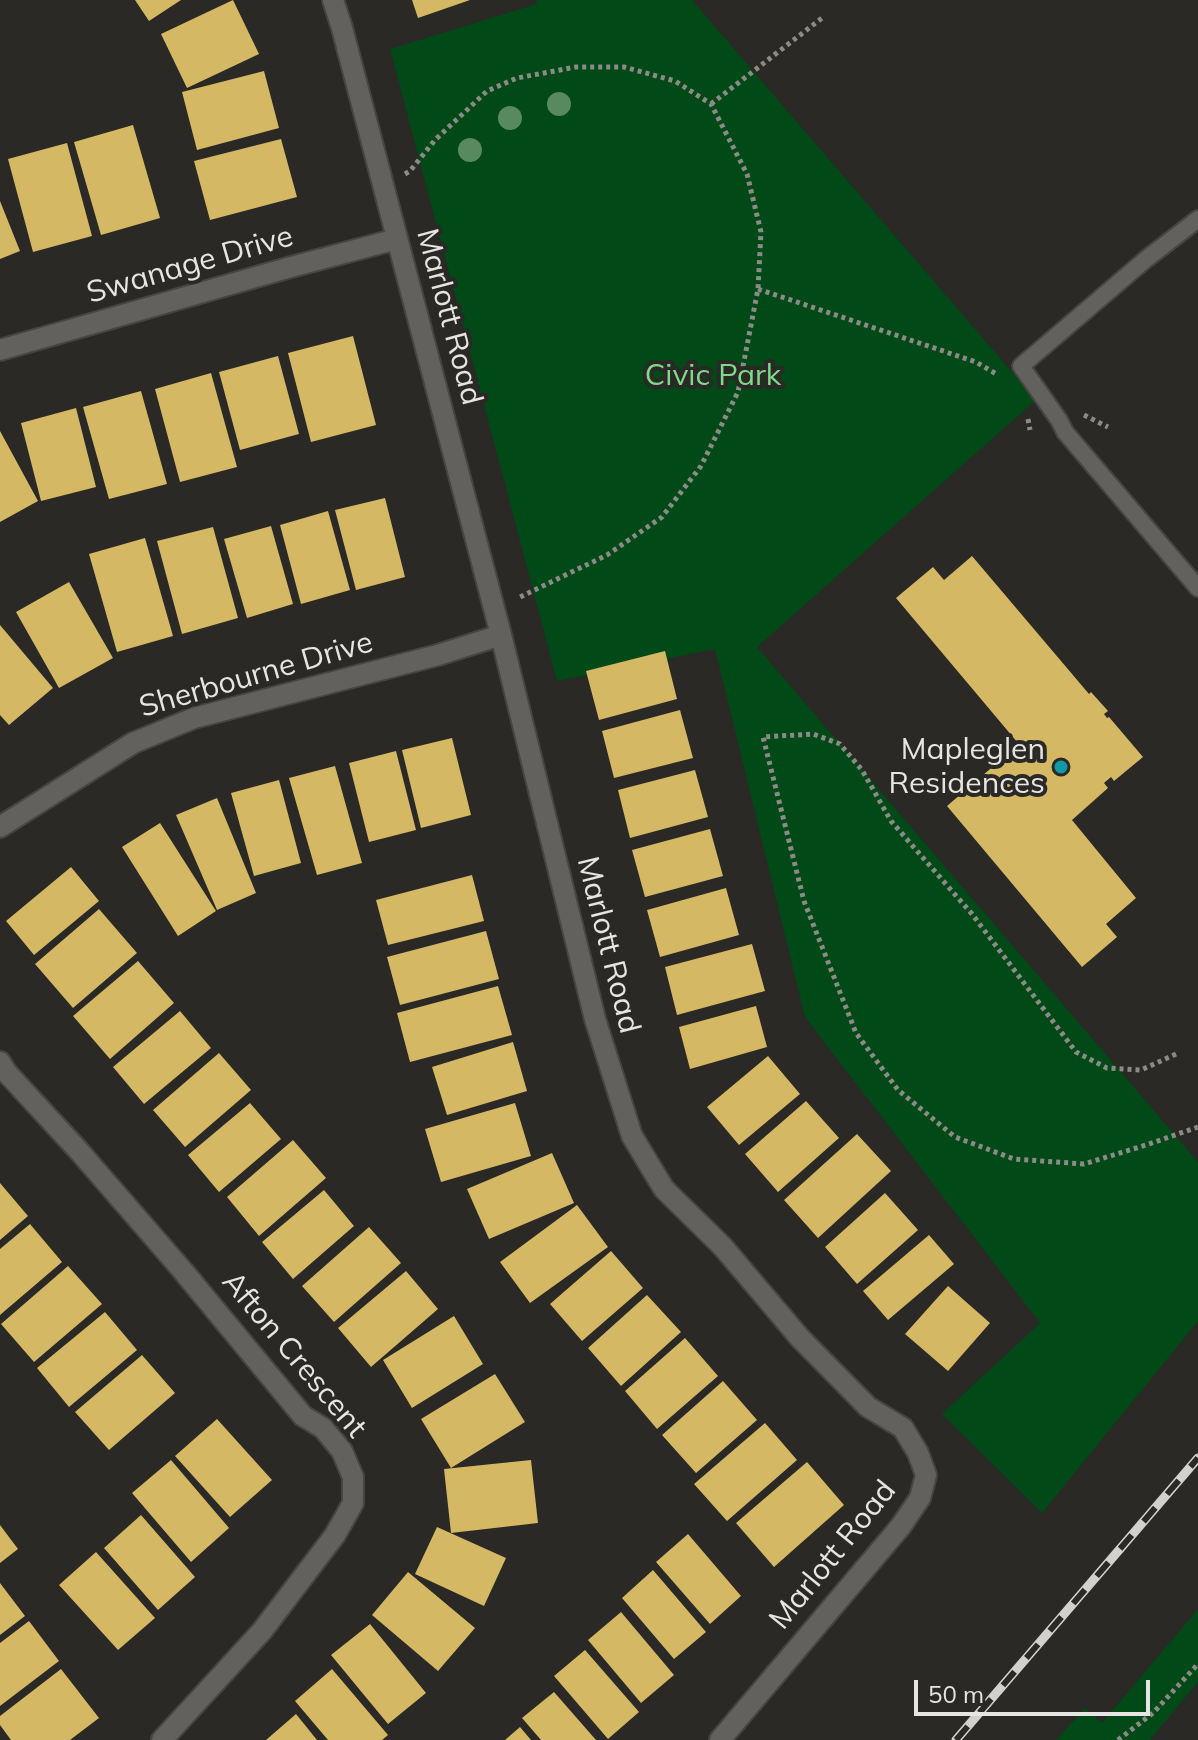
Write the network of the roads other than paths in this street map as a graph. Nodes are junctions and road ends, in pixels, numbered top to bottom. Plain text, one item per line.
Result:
1 (333, 0) edge
2 (1198, 219) edge
3 (397, 239) junction
4 (0, 350) edge
5 (1198, 588) edge
6 (501, 635) junction
7 (0, 827) edge
8 (0, 1062) edge
9 (162, 1740) edge
10 (720, 1740) edge

1 - 3 street, Marlott Road
2 - 5 lane
3 - 4 street, Swanage Drive
3 - 6 street, Marlott Road
6 - 7 street, Sherbourne Drive
6 - 10 street, Marlott Road
8 - 9 street, Afton Crescent

